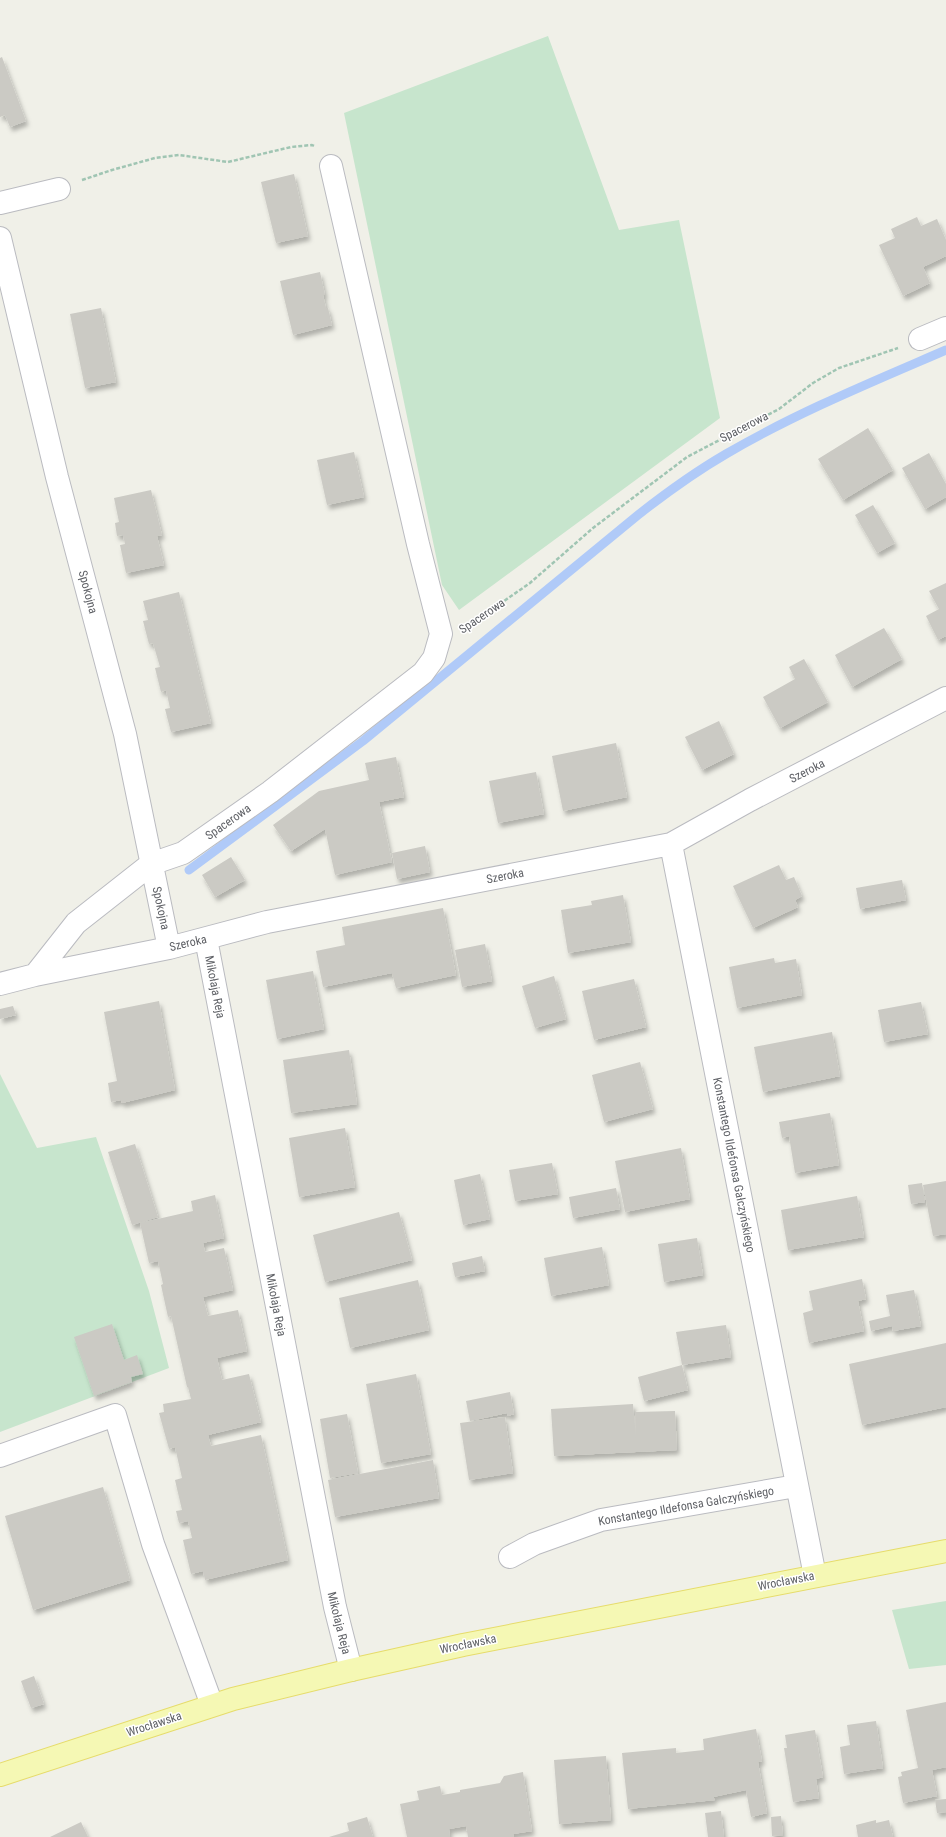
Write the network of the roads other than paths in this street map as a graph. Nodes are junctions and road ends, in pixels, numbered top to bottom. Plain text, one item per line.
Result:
1 (331, 166) road end
2 (59, 189) road end
3 (0, 203) edge
4 (0, 238) edge
5 (946, 328) edge
6 (920, 338) road end
7 (946, 698) edge
8 (671, 844) junction
9 (151, 864) junction
10 (206, 939) junction
11 (169, 948) junction
12 (35, 975) junction
13 (0, 984) edge
14 (0, 1456) edge
15 (796, 1486) junction
16 (946, 1551) edge
17 (510, 1556) dead end
18 (815, 1576) junction
19 (351, 1670) junction
20 (212, 1705) junction
21 (0, 1776) edge

1 - 9 street, Spacerowa
2 - 3 street
4 - 9 street, Spokojna
5 - 6 street
7 - 8 street, Szeroka
8 - 10 street, Szeroka
8 - 15 street, Konstantego Ildefonsa Gałczyńskiego
9 - 11 street, Spokojna
9 - 12 street, Spacerowa
10 - 11 street, Szeroka
10 - 19 street, Mikołaja Reja
11 - 12 street, Szeroka
12 - 13 street
14 - 20 street
15 - 17 street, Konstantego Ildefonsa Gałczyńskiego
15 - 18 street, Konstantego Ildefonsa Gałczyńskiego
16 - 18 main road, Wrocławska
18 - 19 main road, Wrocławska
19 - 20 main road, Wrocławska
20 - 21 main road, Wrocławska

